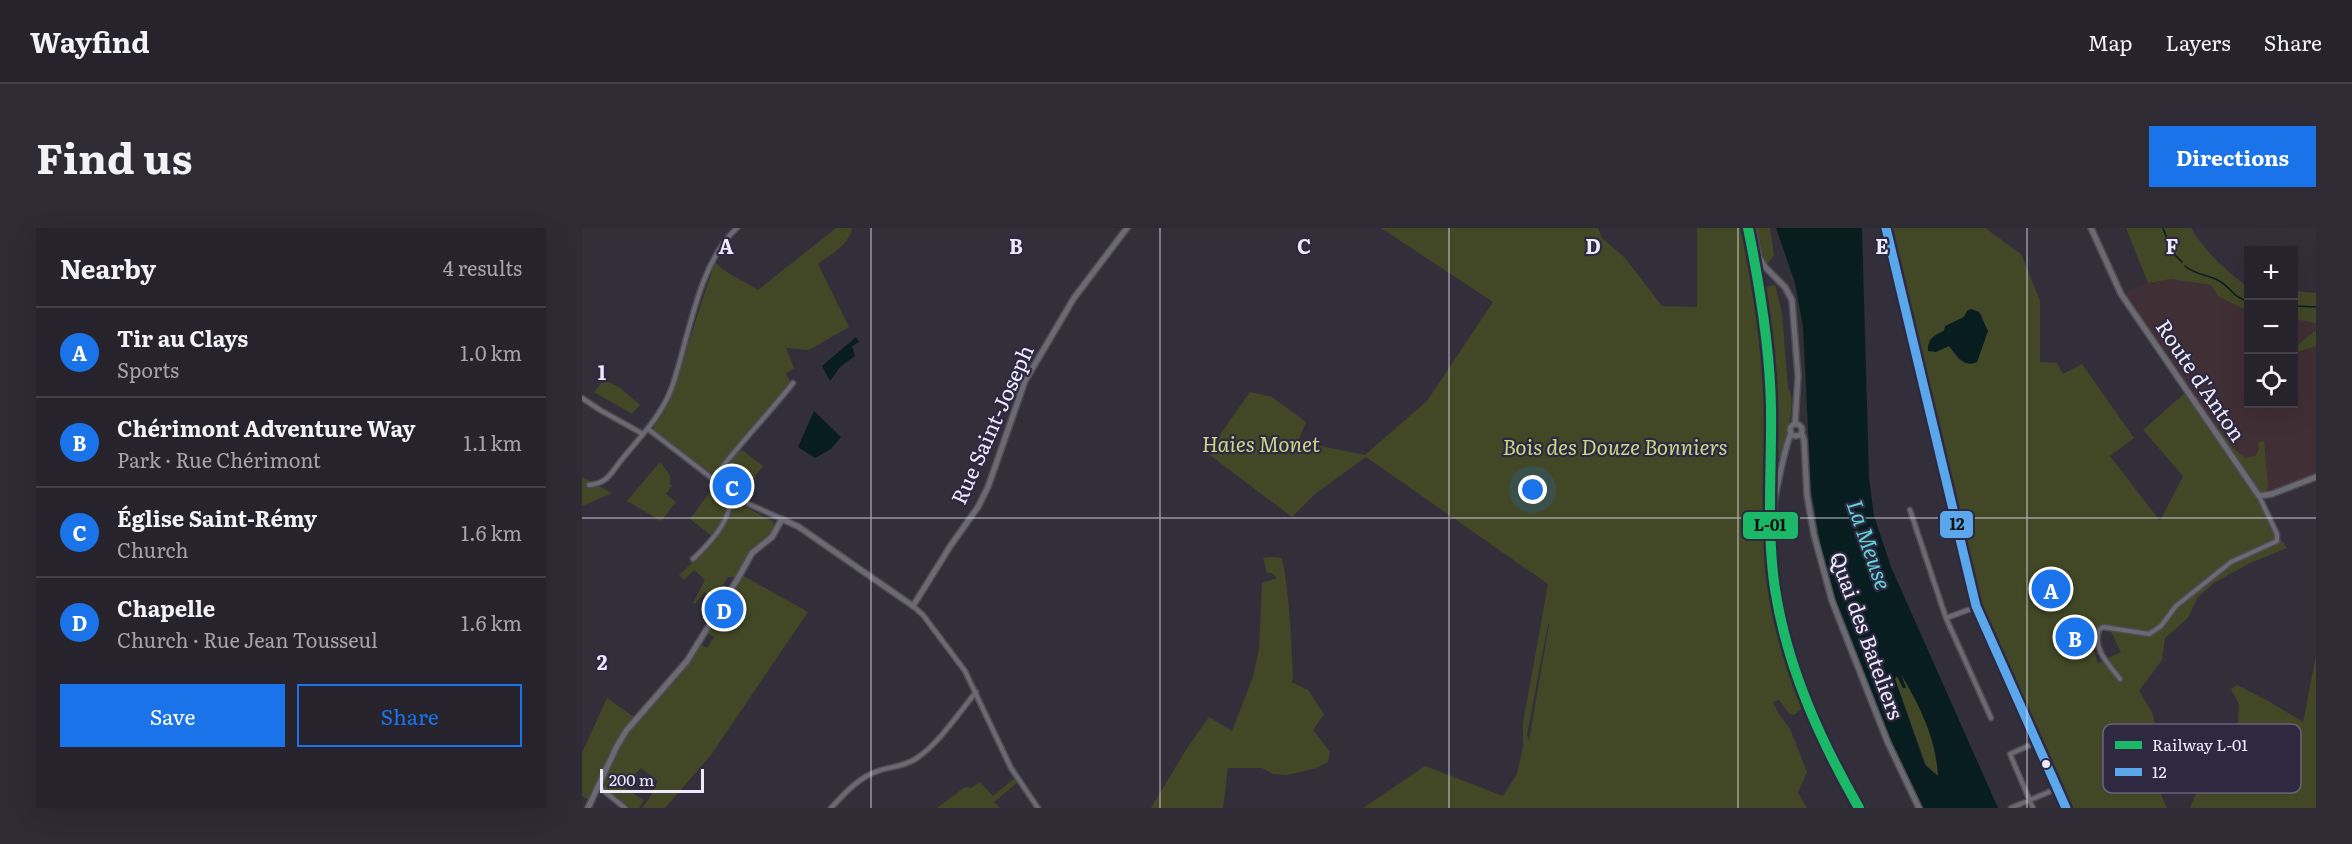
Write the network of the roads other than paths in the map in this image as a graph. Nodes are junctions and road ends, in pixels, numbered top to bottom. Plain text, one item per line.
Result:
1 (738, 228) edge
2 (1127, 228) edge
3 (1753, 228) edge
4 (1886, 228) edge
5 (2091, 228) edge
6 (793, 383) dead end
7 (582, 398) edge
8 (1795, 424) junction
9 (648, 429) junction
10 (1791, 433) junction
11 (643, 434) junction
12 (1802, 434) junction
13 (2316, 477) edge
14 (713, 479) junction
15 (589, 485) dead end
16 (731, 496) junction
17 (2259, 496) junction
18 (1910, 510) dead end
19 (782, 519) junction
20 (693, 559) dead end
21 (913, 606) junction
22 (1976, 606) junction
23 (1947, 618) junction
24 (2120, 679) dead end
25 (976, 692) junction
26 (1991, 718) dead end
27 (2035, 743) junction
28 (599, 787) junction
29 (2056, 789) junction
30 (2029, 800) junction
31 (588, 808) edge
32 (626, 808) edge
33 (831, 808) edge
34 (1038, 808) edge
35 (1863, 808) edge
36 (1918, 808) edge
37 (2011, 808) edge
38 (2033, 808) edge
39 (2066, 808) edge

1 - 9 street
2 - 21 street, Rue Saint-Joseph
3 - 8 street
4 - 22 main road
5 - 17 street, Route d'Anton
6 - 14 street
7 - 11 street
8 - 10 street
8 - 12 street
9 - 11 street
9 - 14 street
10 - 12 street
10 - 35 street
11 - 15 street
12 - 36 street, Quai des Bateliers
13 - 17 street
14 - 16 street
16 - 19 street
16 - 20 street
17 - 24 street
18 - 23 street
19 - 21 street
19 - 28 street
21 - 25 street
22 - 23 street
22 - 27 main road
23 - 26 street
25 - 33 street
25 - 34 street
27 - 29 main road
27 - 30 street
28 - 31 street
28 - 32 street
29 - 30 street
29 - 39 main road
30 - 37 street
30 - 38 street

